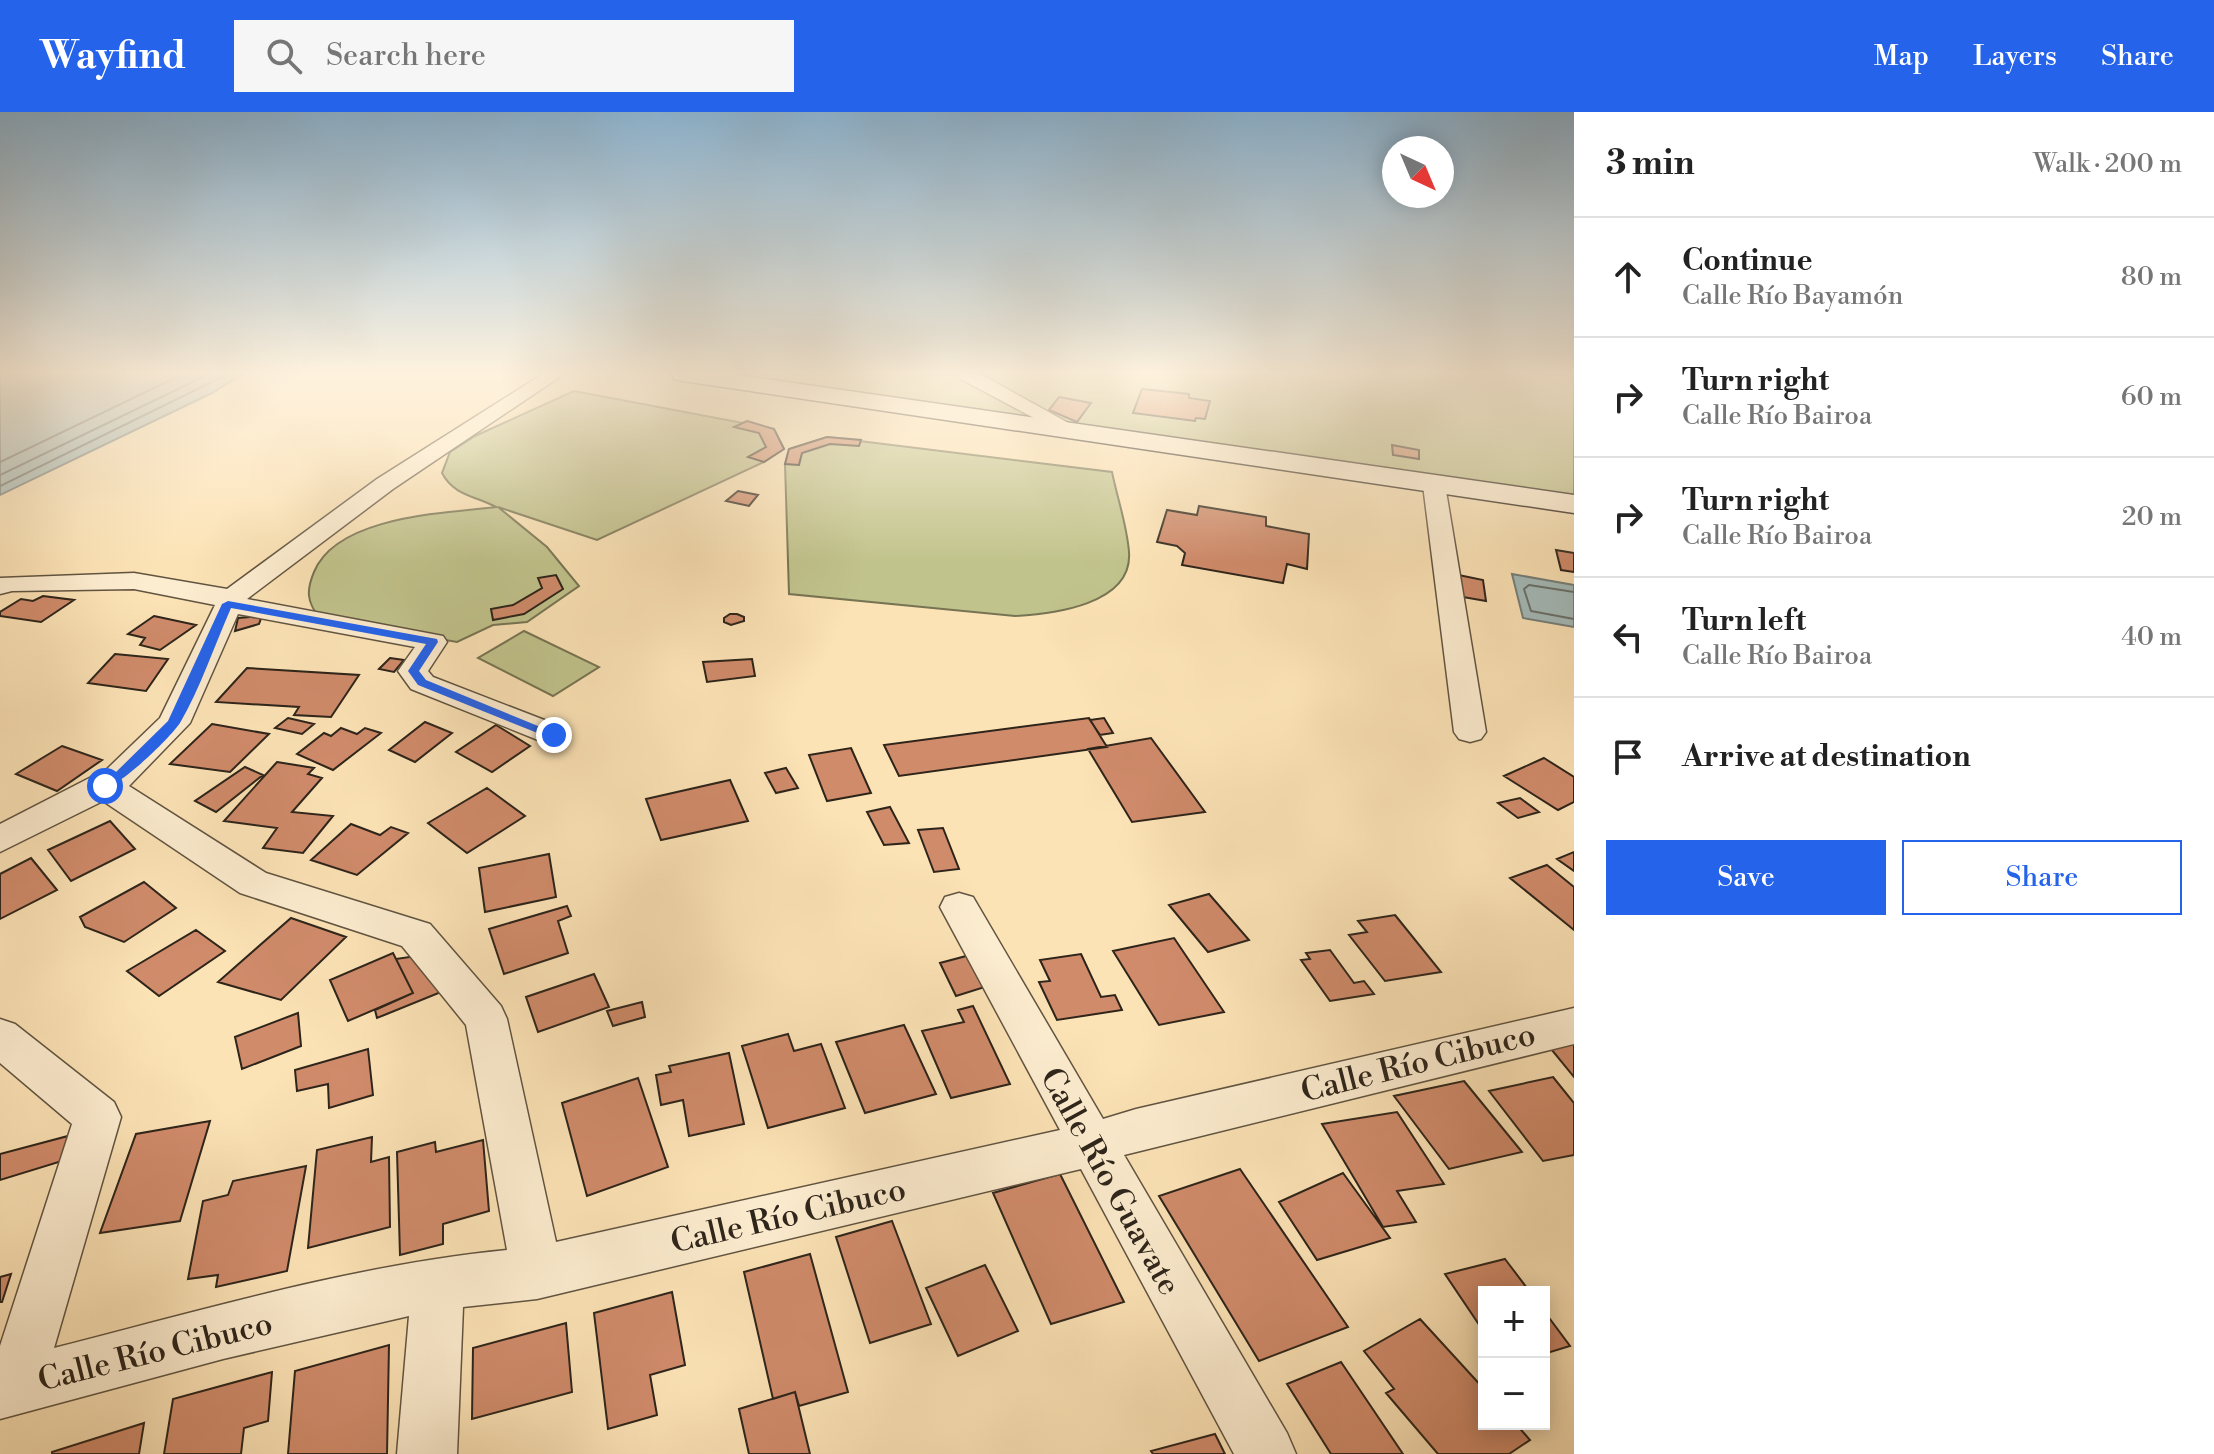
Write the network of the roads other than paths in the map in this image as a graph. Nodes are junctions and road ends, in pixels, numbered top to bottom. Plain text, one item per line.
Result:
1 (458, 437) edge
2 (1115, 437) edge
3 (1434, 485) junction
4 (1574, 504) edge
5 (0, 586) edge
6 (230, 601) junction
7 (1470, 732) dead end
8 (554, 735) dead end
9 (105, 786) junction
10 (0, 839) edge
11 (959, 907) dead end
12 (1574, 1026) edge
13 (0, 1037) edge
14 (1090, 1145) junction
15 (537, 1273) junction
16 (438, 1283) junction
17 (7, 1389) edge
18 (427, 1454) edge
19 (1266, 1454) edge

1 - 6 street
2 - 3 street
3 - 4 street
3 - 7 street
5 - 6 street
6 - 8 street
6 - 9 street
9 - 10 street
9 - 15 street
11 - 14 street, Calle Río Guavate
12 - 14 street, Calle Río Cibuco
13 - 17 street
14 - 15 street, Calle Río Cibuco
14 - 19 street, Calle Río Guavate
15 - 16 street, Calle Río Cibuco
16 - 17 street, Calle Río Cibuco
16 - 18 street

